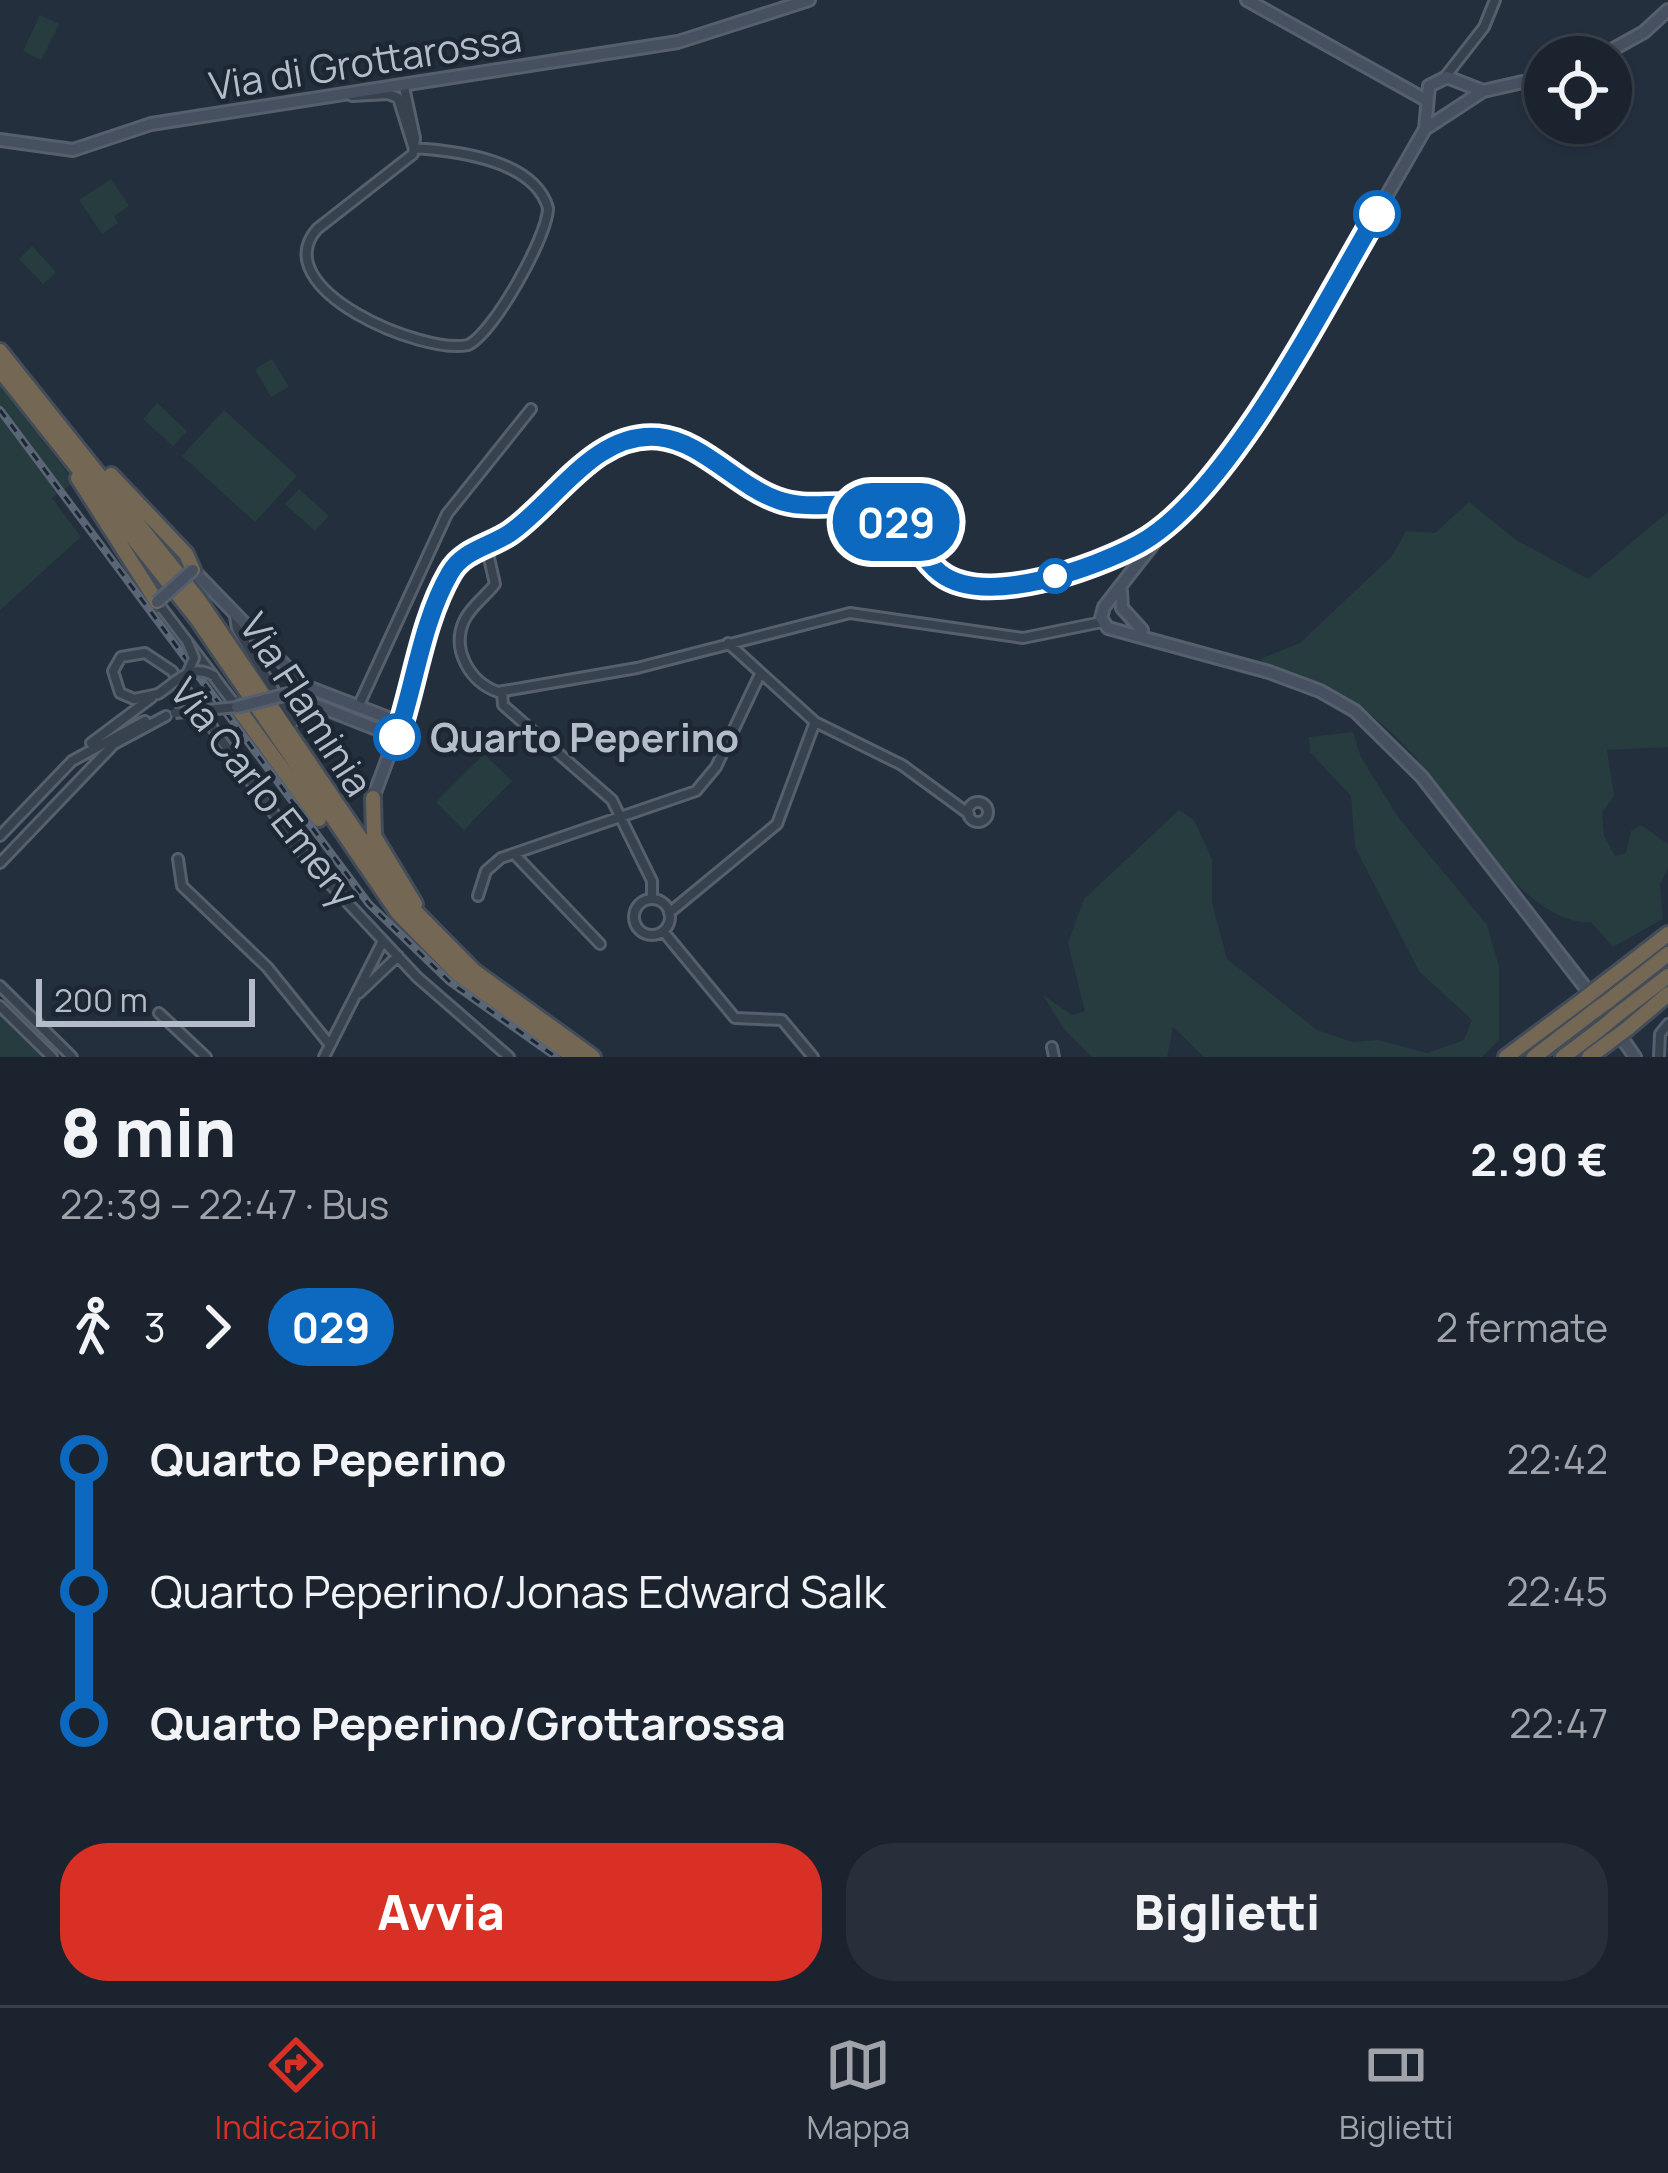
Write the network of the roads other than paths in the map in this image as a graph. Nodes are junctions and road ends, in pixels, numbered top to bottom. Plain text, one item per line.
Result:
1 (808, 0) edge
2 (1247, 0) edge
3 (1495, 0) edge
4 (1668, 10) edge
5 (1632, 39) edge
6 (1461, 63) junction
7 (1445, 77) junction
8 (1524, 82) edge
9 (1461, 85) junction
10 (1429, 86) junction
11 (1410, 88) junction
12 (1483, 92) junction
13 (349, 96) junction
14 (405, 98) junction
15 (1427, 104) junction
16 (1463, 105) junction
17 (1443, 117) junction
18 (1425, 129) junction
19 (0, 140) edge
20 (414, 148) junction
21 (0, 351) edge
22 (0, 370) edge
23 (531, 409) dead end
24 (62, 437) junction
25 (1185, 506) junction
26 (486, 545) junction
27 (1131, 548) junction
28 (1114, 555) junction
29 (1145, 558) junction
30 (193, 570) junction
31 (1124, 584) junction
32 (157, 602) junction
33 (1105, 607) junction
34 (1123, 610) junction
35 (236, 616) junction
36 (1102, 622) junction
37 (1116, 628) junction
38 (1150, 636) junction
39 (187, 641) junction
40 (728, 644) junction
41 (188, 672) junction
42 (760, 674) junction
43 (214, 676) junction
44 (502, 692) junction
45 (158, 694) junction
46 (237, 707) junction
47 (357, 708) junction
48 (171, 715) junction
49 (293, 722) dead end
50 (815, 722) junction
51 (401, 723) junction
52 (397, 737) junction
53 (72, 760) junction
54 (54, 780) junction
55 (69, 791) junction
56 (324, 791) junction
57 (373, 798) junction
58 (966, 810) dead end
59 (623, 820) junction
60 (0, 836) edge
61 (514, 855) junction
62 (178, 859) dead end
63 (0, 863) edge
64 (364, 869) junction
65 (478, 896) dead end
66 (652, 899) junction
67 (669, 913) junction
68 (663, 931) junction
69 (1668, 933) edge
70 (383, 940) junction
71 (600, 944) dead end
72 (451, 951) junction
73 (1668, 954) edge
74 (398, 956) junction
75 (1668, 976) edge
76 (2, 989) edge
77 (1603, 994) junction
78 (1668, 994) edge
79 (0, 1006) edge
80 (1589, 1006) junction
81 (348, 1010) junction
82 (159, 1012) dead end
83 (1622, 1022) junction
84 (1668, 1024) edge
85 (1608, 1033) junction
86 (330, 1045) junction
87 (1507, 1056) edge
88 (52, 1057) edge
89 (72, 1057) edge
90 (206, 1057) edge
91 (324, 1057) edge
92 (509, 1057) edge
93 (574, 1057) edge
94 (593, 1057) edge
95 (813, 1057) edge
96 (1534, 1057) edge
97 (1563, 1057) edge
98 (1589, 1057) edge
99 (1636, 1057) edge
100 (1659, 1057) edge

1 - 14 street, Via di Grottarossa
2 - 11 street
3 - 6 street
4 - 5 street
6 - 7 street
6 - 9 street
7 - 9 street
7 - 10 street
8 - 12 street
9 - 12 street
9 - 16 street
10 - 11 street
10 - 15 street
11 - 15 street
12 - 16 street
13 - 14 street, Via di Grottarossa
13 - 14 street
13 - 19 street, Via di Grottarossa
14 - 20 street
15 - 17 street
15 - 18 street
16 - 17 street
17 - 18 street
18 - 25 street
20 - 20 street
21 - 24 highway, Via Flaminia
22 - 24 highway, Via Flaminia
23 - 47 street
24 - 30 highway
24 - 32 highway
24 - 56 highway, Via Flaminia
24 - 64 highway, Via Flaminia
25 - 27 street
25 - 29 street
26 - 28 street
26 - 44 street
26 - 51 street
27 - 28 street
27 - 29 street
28 - 29 street
29 - 31 street
30 - 32 street, bridge
30 - 35 street
31 - 33 street
31 - 34 street
32 - 39 street
33 - 34 street
33 - 36 street
34 - 37 street
34 - 38 street
35 - 47 street
35 - 49 street
36 - 37 street
36 - 40 street
37 - 38 street
38 - 99 street
39 - 41 street, bridge
39 - 43 street, bridge
40 - 42 street
40 - 44 street
41 - 43 street, bridge
41 - 45 street, bridge
42 - 50 street
42 - 59 street
43 - 46 street, bridge
44 - 59 street
45 - 53 street
45 - 70 street, Via Carlo Emery
46 - 48 street, bridge
46 - 52 street, bridge
46 - 64 highway
47 - 51 street
48 - 53 street
48 - 55 street
50 - 58 street
50 - 67 street
51 - 52 street
52 - 57 street
53 - 54 street
54 - 55 street
54 - 60 street
55 - 63 street
56 - 57 highway
56 - 72 highway, Via Flaminia
57 - 72 highway
59 - 61 street
59 - 66 street
61 - 65 street
61 - 71 street
62 - 86 street
64 - 93 highway, Via Flaminia
66 - 67 street
66 - 68 street
67 - 68 street
68 - 95 street
69 - 77 highway
70 - 74 street, Via Carlo Emery
70 - 81 street
72 - 94 highway, Via Flaminia
73 - 77 highway
74 - 81 street
74 - 92 street, Via Carlo Emery
75 - 83 highway
76 - 89 street
77 - 80 highway, bridge
78 - 83 highway
79 - 88 street
80 - 87 highway
80 - 96 highway
81 - 86 street
82 - 90 street
83 - 85 highway, bridge
84 - 100 street
85 - 97 highway
85 - 98 highway
86 - 91 street

